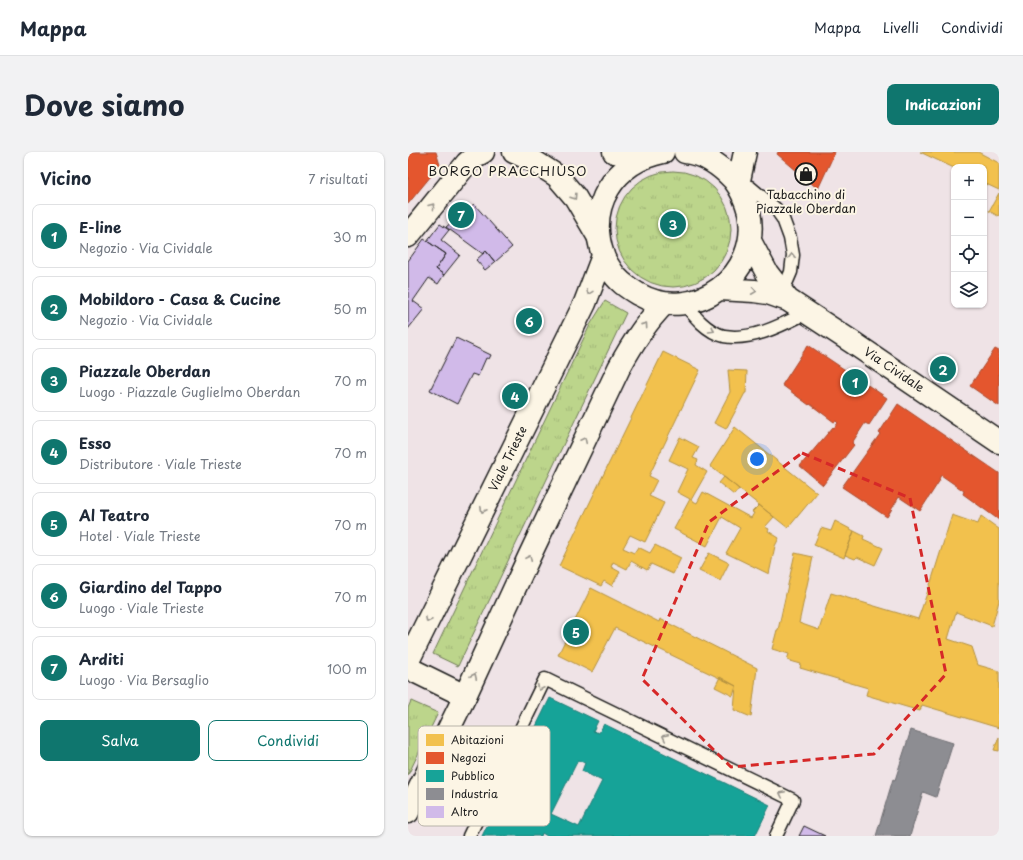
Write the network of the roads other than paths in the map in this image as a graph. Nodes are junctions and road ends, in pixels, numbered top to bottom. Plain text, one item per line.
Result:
1 (514, 152) edge
2 (614, 152) edge
3 (685, 152) edge
4 (690, 152) edge
5 (746, 152) edge
6 (656, 153) edge
7 (474, 156) edge
8 (738, 185) junction
9 (408, 236) edge
10 (750, 241) junction
11 (600, 246) junction
12 (720, 289) junction
13 (784, 297) junction
14 (674, 304) junction
15 (806, 312) junction
16 (999, 442) edge
17 (408, 661) edge
18 (408, 668) edge
19 (465, 696) junction
20 (450, 726) edge
21 (521, 726) edge
22 (418, 792) edge
23 (408, 812) edge
24 (474, 826) edge
25 (469, 836) edge
26 (776, 836) edge

1 -> 11 main road
2 - 6 main road
3 - 4 main road
4 - 8 main road
5 - 8 main road
6 - 11 main road
9 -> 7 main road
8 - 10 main road
13 -> 8 lane
10 - 12 main road
10 - 13 main road
11 - 14 main road
11 -> 17 main road, Viale Trieste
12 -> 13 main road
12 - 14 main road
13 - 15 main road, Via Cividale
14 -> 15 lane
19 -> 14 main road
15 - 16 main road, Via Cividale
18 - 19 main road
19 - 20 main road
26 -> 21 lane
22 - 23 main road
24 - 25 lane

